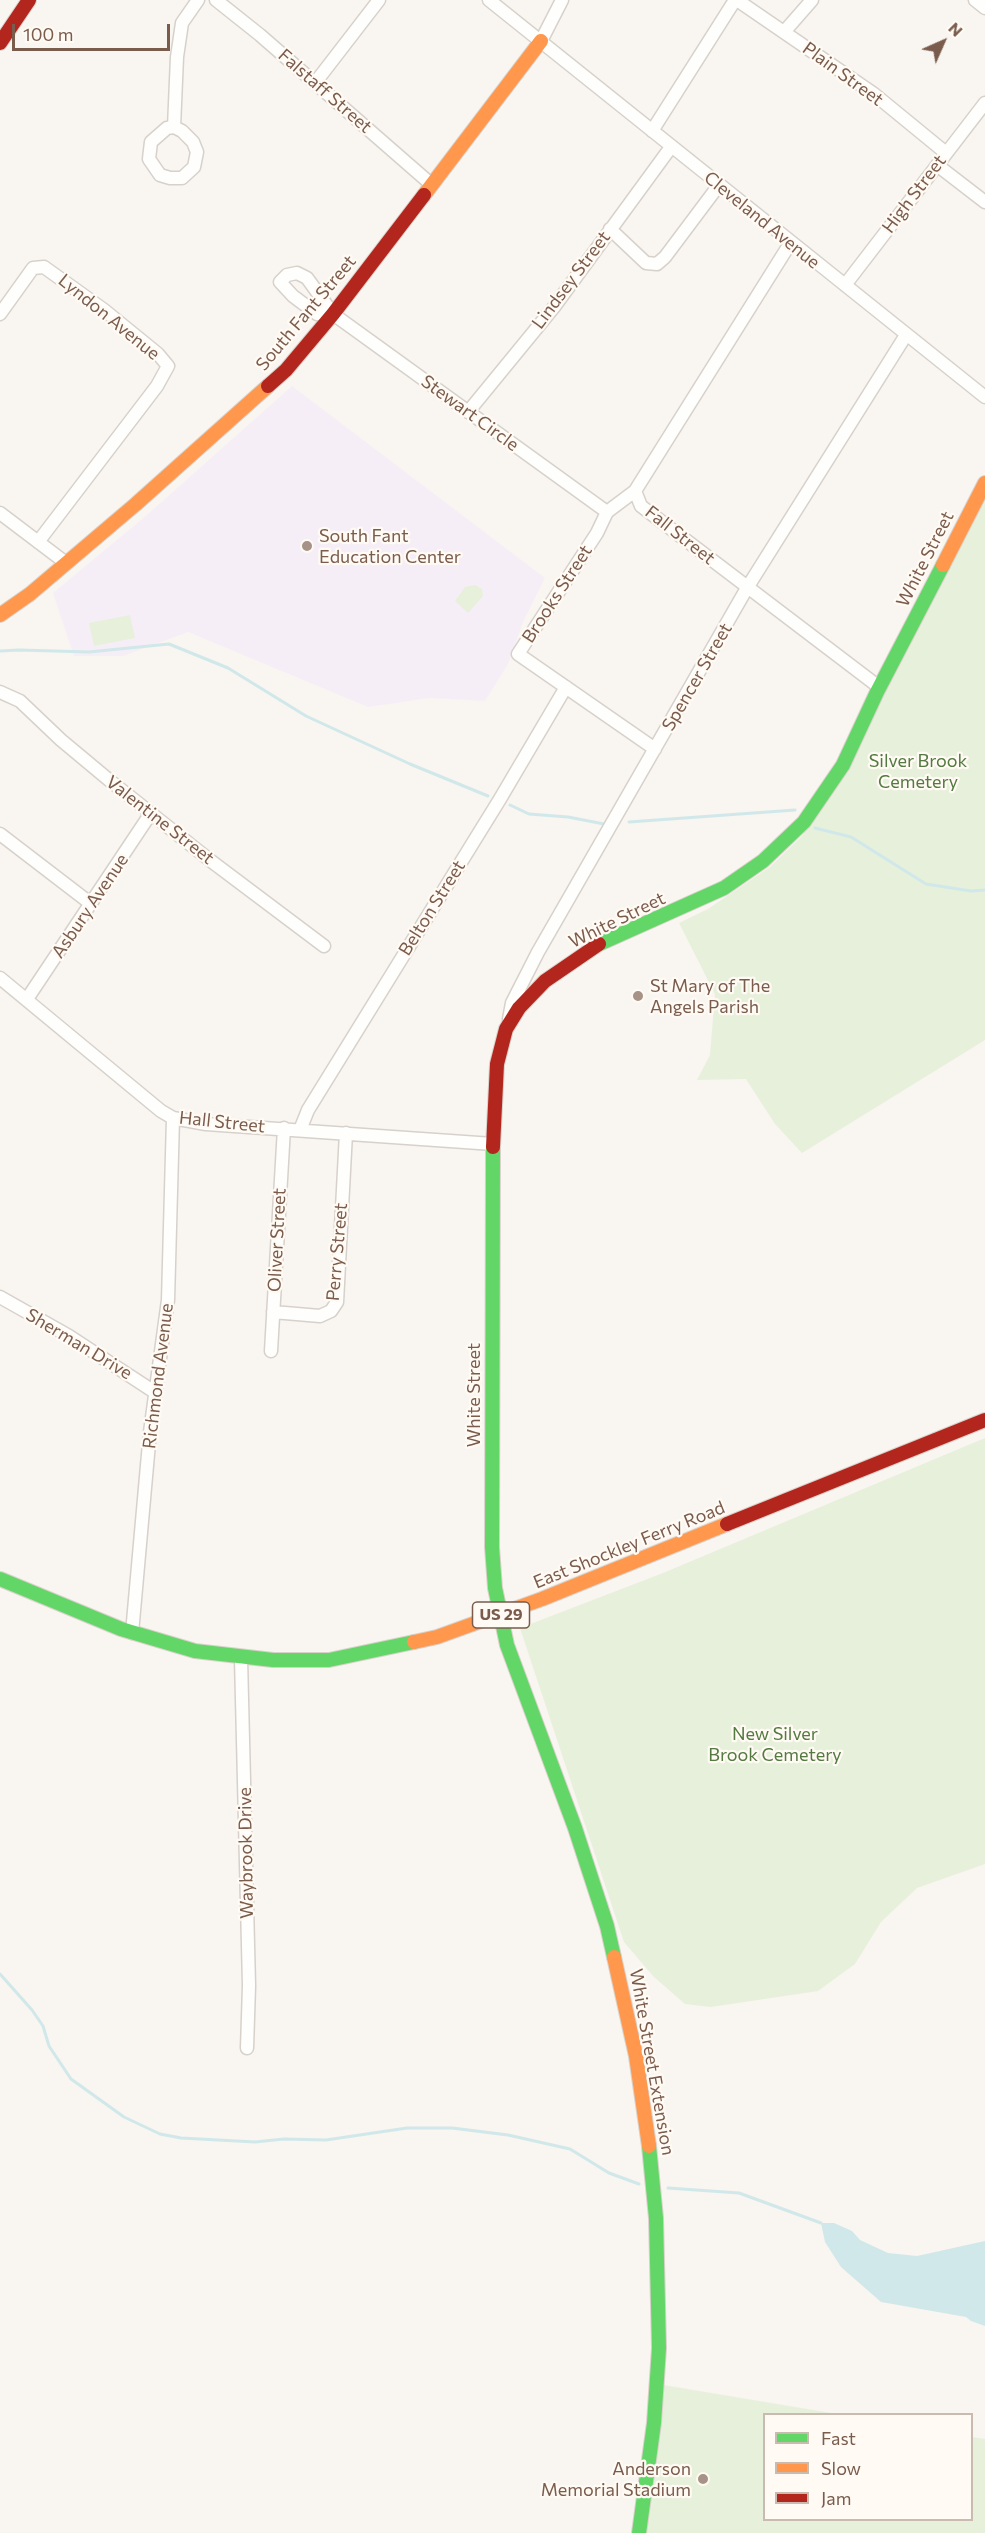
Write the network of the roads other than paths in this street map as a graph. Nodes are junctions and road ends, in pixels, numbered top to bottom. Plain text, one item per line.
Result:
1 (28, 0) edge
2 (198, 0) edge
3 (216, 0) edge
4 (379, 0) edge
5 (489, 0) edge
6 (562, 0) edge
7 (736, 0) edge
8 (812, 0) edge
9 (975, 0) edge
10 (985, 8) edge
11 (784, 32) junction
12 (541, 41) junction
13 (0, 42) edge
14 (315, 83) junction
15 (985, 103) edge
16 (174, 127) junction
17 (652, 131) junction
18 (671, 147) junction
19 (946, 153) junction
20 (937, 165) junction
21 (432, 185) junction
22 (719, 185) junction
23 (985, 202) edge
24 (610, 229) junction
25 (791, 242) junction
26 (845, 285) junction
27 (0, 314) edge
28 (333, 314) junction
29 (906, 335) junction
30 (985, 397) edge
31 (468, 412) junction
32 (985, 483) edge
33 (635, 491) junction
34 (607, 512) junction
35 (0, 513) edge
36 (38, 542) junction
37 (66, 563) junction
38 (747, 588) junction
39 (0, 615) edge
40 (566, 687) junction
41 (879, 687) junction
42 (0, 692) edge
43 (656, 749) junction
44 (151, 813) junction
45 (0, 834) edge
46 (90, 903) junction
47 (324, 946) dead end
48 (0, 978) edge
49 (27, 999) junction
50 (506, 1029) junction
51 (172, 1118) junction
52 (284, 1128) junction
53 (300, 1130) junction
54 (346, 1133) junction
55 (493, 1144) junction
56 (0, 1297) edge
57 (273, 1312) junction
58 (271, 1351) dead end
59 (156, 1393) junction
60 (985, 1419) edge
61 (0, 1579) edge
62 (499, 1615) junction
63 (132, 1633) junction
64 (241, 1658) junction
65 (247, 2048) dead end
66 (639, 2533) edge

1 - 13 main road
2 - 16 street
3 - 14 street, Falstaff Street
4 - 14 street
5 - 12 street, Cleveland Avenue
6 - 12 street
7 - 11 street, Plain Street
7 - 17 street
8 - 11 street
9 - 10 street
11 - 19 street, Plain Street
12 - 17 street, Cleveland Avenue
12 - 21 main road, South Fant Street
14 - 21 street, Falstaff Street
15 - 19 street, High Street
16 - 16 street
17 - 18 street, Cleveland Avenue
18 - 22 street, Cleveland Avenue
18 - 24 street, Lindsey Street
19 - 20 street, High Street
20 - 23 street
20 - 26 street, High Street
21 - 28 main road, South Fant Street
22 - 24 street
22 - 25 street, Cleveland Avenue
24 - 31 street, Lindsey Street
25 - 26 street, Cleveland Avenue
25 - 33 street, Fall Street
26 - 29 street, Cleveland Avenue
27 - 36 street, Lyndon Avenue
28 - 31 street, Stewart Circle
28 - 37 main road, South Fant Street
29 - 30 street, Cleveland Avenue
29 - 38 street, Spencer Street
31 - 34 street, Stewart Circle
32 - 41 main road, White Street
33 - 34 street, Brooks Street
33 - 38 street, Fall Street
34 - 40 street, Brooks Street
35 - 36 street
36 - 37 street
37 - 39 main road, South Fant Street
38 - 41 street, Fall Street
38 - 43 street, Spencer Street
40 - 43 street, Brooks Street
40 - 53 street, Belton Street
41 - 50 main road, White Street
42 - 44 street, Valentine Street
43 - 50 street, Spencer Street
44 - 46 street, Asbury Avenue
44 - 47 street, Valentine Street
45 - 46 street
46 - 49 street, Asbury Avenue
48 - 49 street, Hall Street
49 - 51 street, Hall Street
50 - 55 main road, White Street
51 - 52 street, Hall Street
51 - 59 street, Richmond Avenue
52 - 53 street, Hall Street
52 - 57 street, Oliver Street
53 - 54 street, Hall Street
54 - 55 street, Hall Street
54 - 57 street, Perry Street
55 - 62 main road, White Street
56 - 59 street, Sherman Drive
57 - 58 street, Oliver Street
59 - 63 street, Richmond Avenue
60 - 62 main road, East Shockley Ferry Road / US 29
61 - 63 main road, East Shockley Ferry Road / US 29
62 - 64 main road, East Shockley Ferry Road / US 29
62 - 66 main road, White Street Extension
63 - 64 main road, East Shockley Ferry Road / US 29
64 - 65 street, Waybrook Drive

